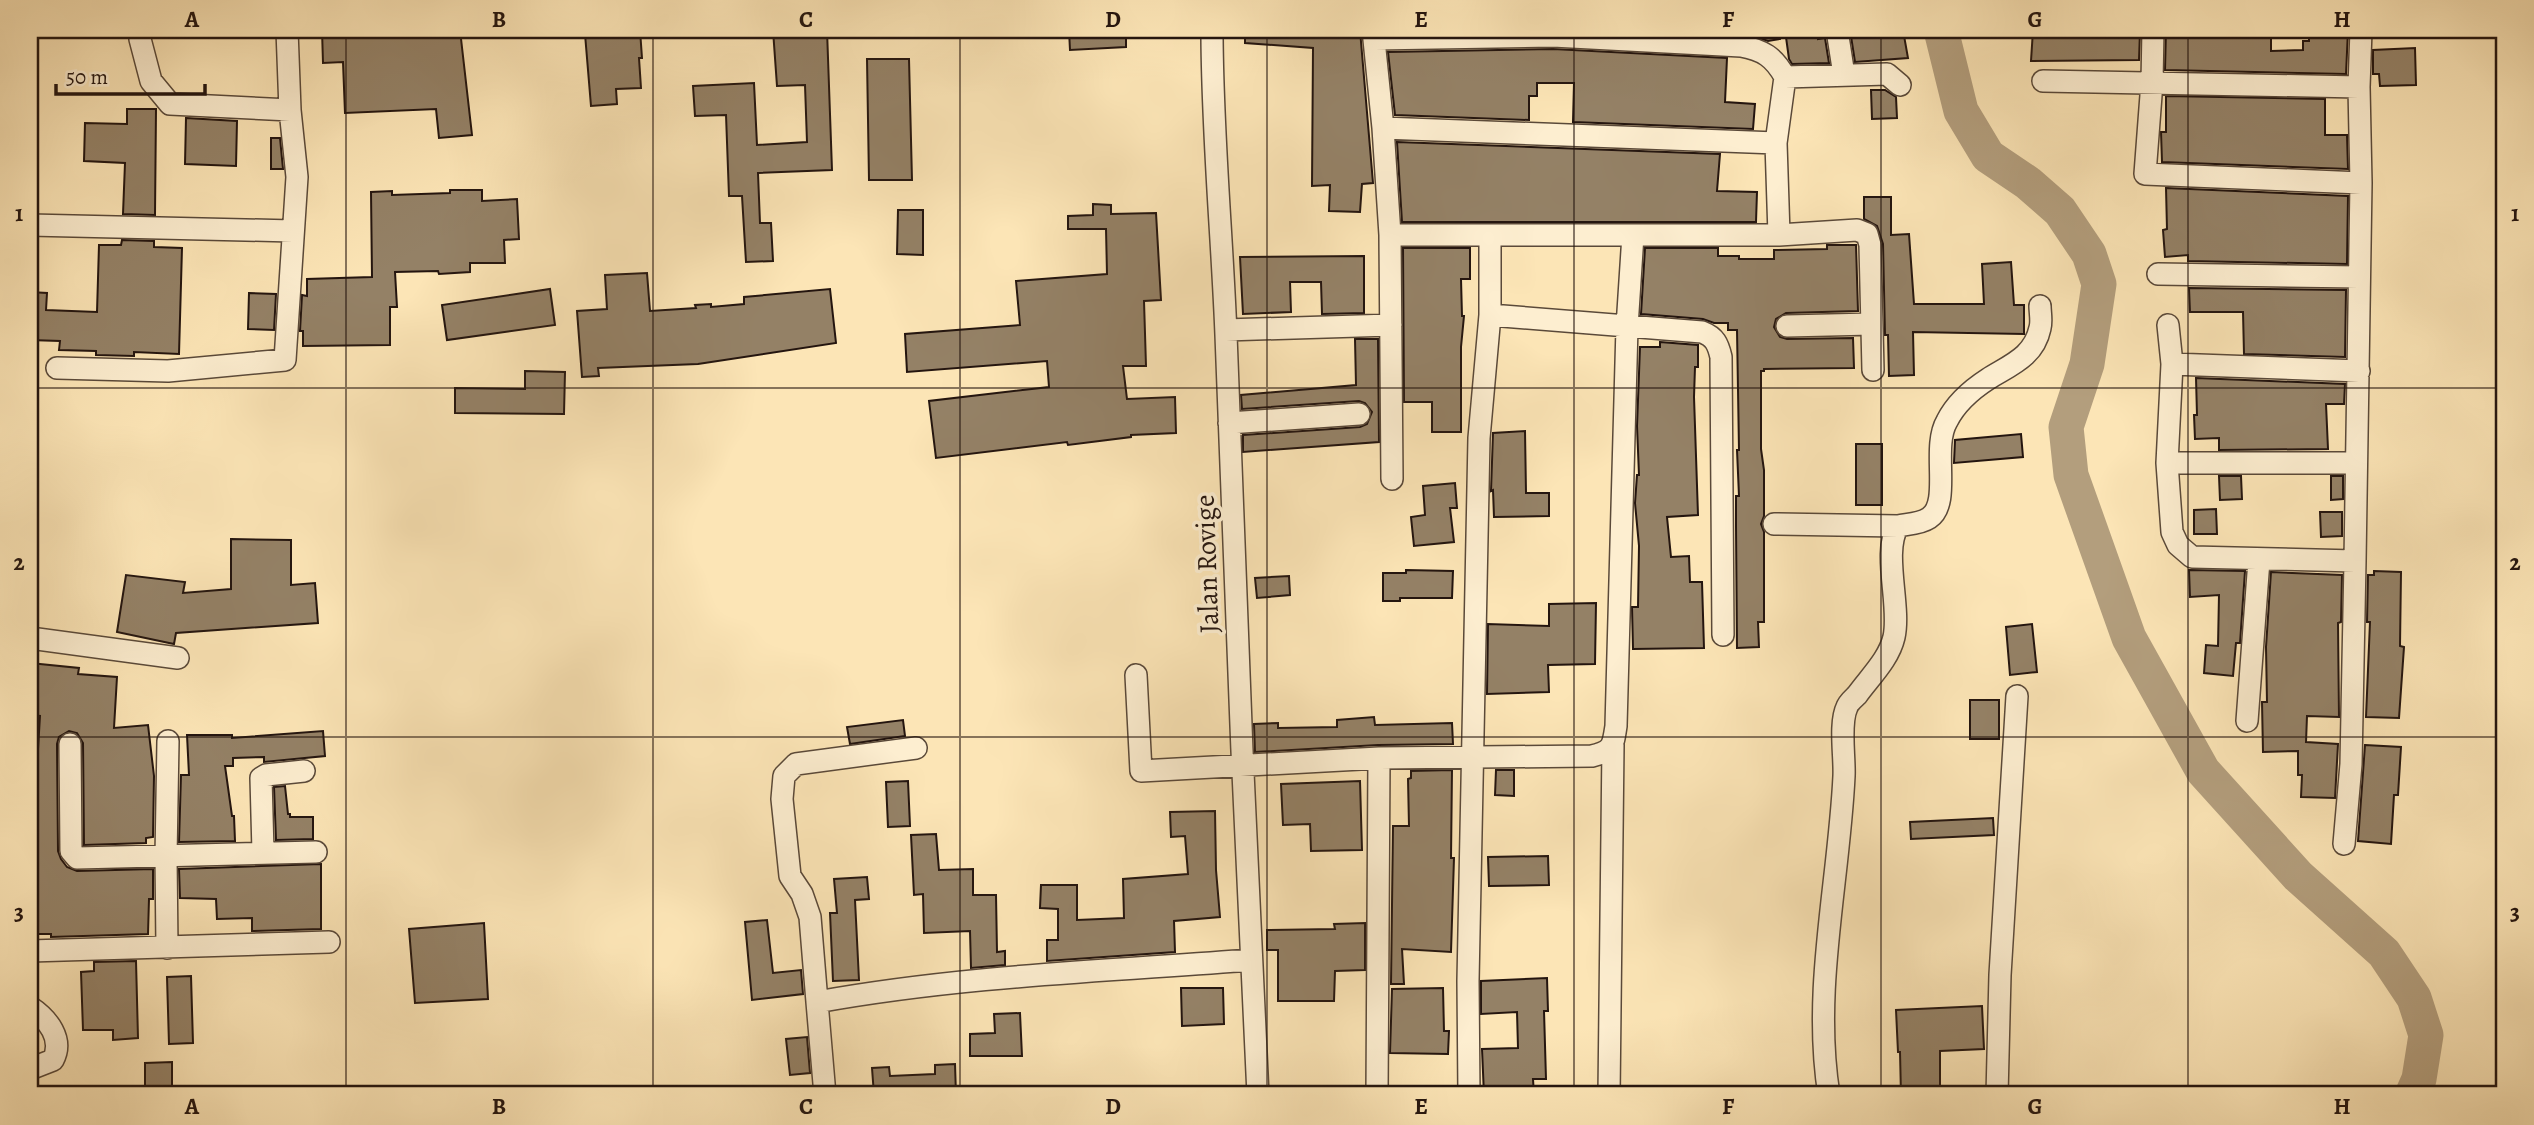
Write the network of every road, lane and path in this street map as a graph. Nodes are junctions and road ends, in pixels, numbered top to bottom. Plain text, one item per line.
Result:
1 (141, 30) edge
2 (287, 30) edge
3 (1212, 30) edge
4 (1837, 30) edge
5 (2153, 30) edge
6 (2361, 30) edge
7 (1553, 33) edge
8 (1374, 34) edge
9 (1648, 35) edge
10 (1740, 38) edge
11 (1844, 75) junction
12 (1785, 77) junction
13 (2043, 81) dead end
14 (2152, 82) junction
15 (1900, 85) dead end
16 (2358, 87) junction
17 (290, 110) junction
18 (1383, 128) junction
19 (1776, 144) junction
20 (2361, 184) junction
21 (30, 225) edge
22 (293, 232) junction
23 (1390, 235) junction
24 (1490, 235) junction
25 (1633, 235) junction
26 (1779, 235) junction
27 (2158, 274) dead end
28 (2359, 276) junction
29 (2040, 306) dead end
30 (1490, 315) junction
31 (1871, 324) junction
32 (1391, 325) junction
33 (2168, 325) dead end
34 (1787, 326) dead end
35 (1627, 327) junction
36 (1226, 330) junction
37 (2172, 364) junction
38 (57, 368) dead end
39 (1873, 370) dead end
40 (2358, 371) junction
41 (1359, 414) dead end
42 (1229, 423) junction
43 (2167, 463) junction
44 (2357, 463) junction
45 (1392, 479) dead end
46 (1774, 524) dead end
47 (1898, 526) junction
48 (2259, 560) junction
49 (2355, 561) junction
50 (1723, 635) dead end
51 (30, 638) edge
52 (178, 658) dead end
53 (1136, 675) dead end
54 (2017, 696) dead end
55 (2247, 721) dead end
56 (168, 741) dead end
57 (70, 744) dead end
58 (1613, 745) junction
59 (916, 748) dead end
60 (1473, 757) junction
61 (1379, 758) junction
62 (1241, 764) junction
63 (304, 771) dead end
64 (2344, 844) dead end
65 (262, 852) junction
66 (316, 852) dead end
67 (166, 857) junction
68 (329, 943) dead end
69 (167, 948) junction
70 (30, 951) edge
71 (1251, 960) junction
72 (817, 1002) junction
73 (30, 1007) edge
74 (30, 1069) edge
75 (825, 1095) edge
76 (1258, 1095) edge
77 (1377, 1095) edge
78 (1469, 1095) edge
79 (1609, 1095) edge
80 (1829, 1095) edge
81 (1997, 1095) edge

1 - 17 street
2 - 17 street
3 - 36 street, Jalan Rovige
4 - 11 street
5 - 14 street
6 - 16 street
7 - 8 street
7 - 9 street
8 - 18 street
9 - 10 street
10 - 12 street
11 - 12 street
11 - 15 street
12 - 19 street
13 - 14 street
14 - 16 street
14 - 20 street
16 - 20 street
17 - 22 street
18 - 19 street
18 - 23 street
19 - 26 street
20 - 28 street
21 - 22 street
22 - 38 street
23 - 24 street
23 - 32 street
24 - 25 street
24 - 30 street
25 - 26 street
25 - 35 street
26 - 31 street
27 - 28 street
28 - 40 street
29 - 47 street
30 - 35 street
30 - 60 street
31 - 34 street
31 - 39 street
32 - 36 street
32 - 45 street
33 - 37 street
35 - 50 street
35 - 58 street
36 - 42 street, Jalan Rovige
37 - 40 street
37 - 43 street
40 - 44 street
41 - 42 street
42 - 62 street, Jalan Rovige
43 - 44 street
43 - 48 street
44 - 49 street
46 - 47 street
47 - 80 street
48 - 49 street
48 - 55 street
49 - 64 street
51 - 52 street
53 - 62 street
54 - 81 street
56 - 67 street
57 - 67 street
58 - 60 street
58 - 79 street
59 - 72 street
60 - 61 street
60 - 78 street
61 - 62 street
61 - 77 street
62 - 71 street, Jalan Rovige
63 - 65 street
65 - 66 street
65 - 67 street
67 - 69 street
68 - 69 street
69 - 70 street
71 - 72 street
71 - 76 street, Jalan Rovige
72 - 75 street
73 - 74 street

